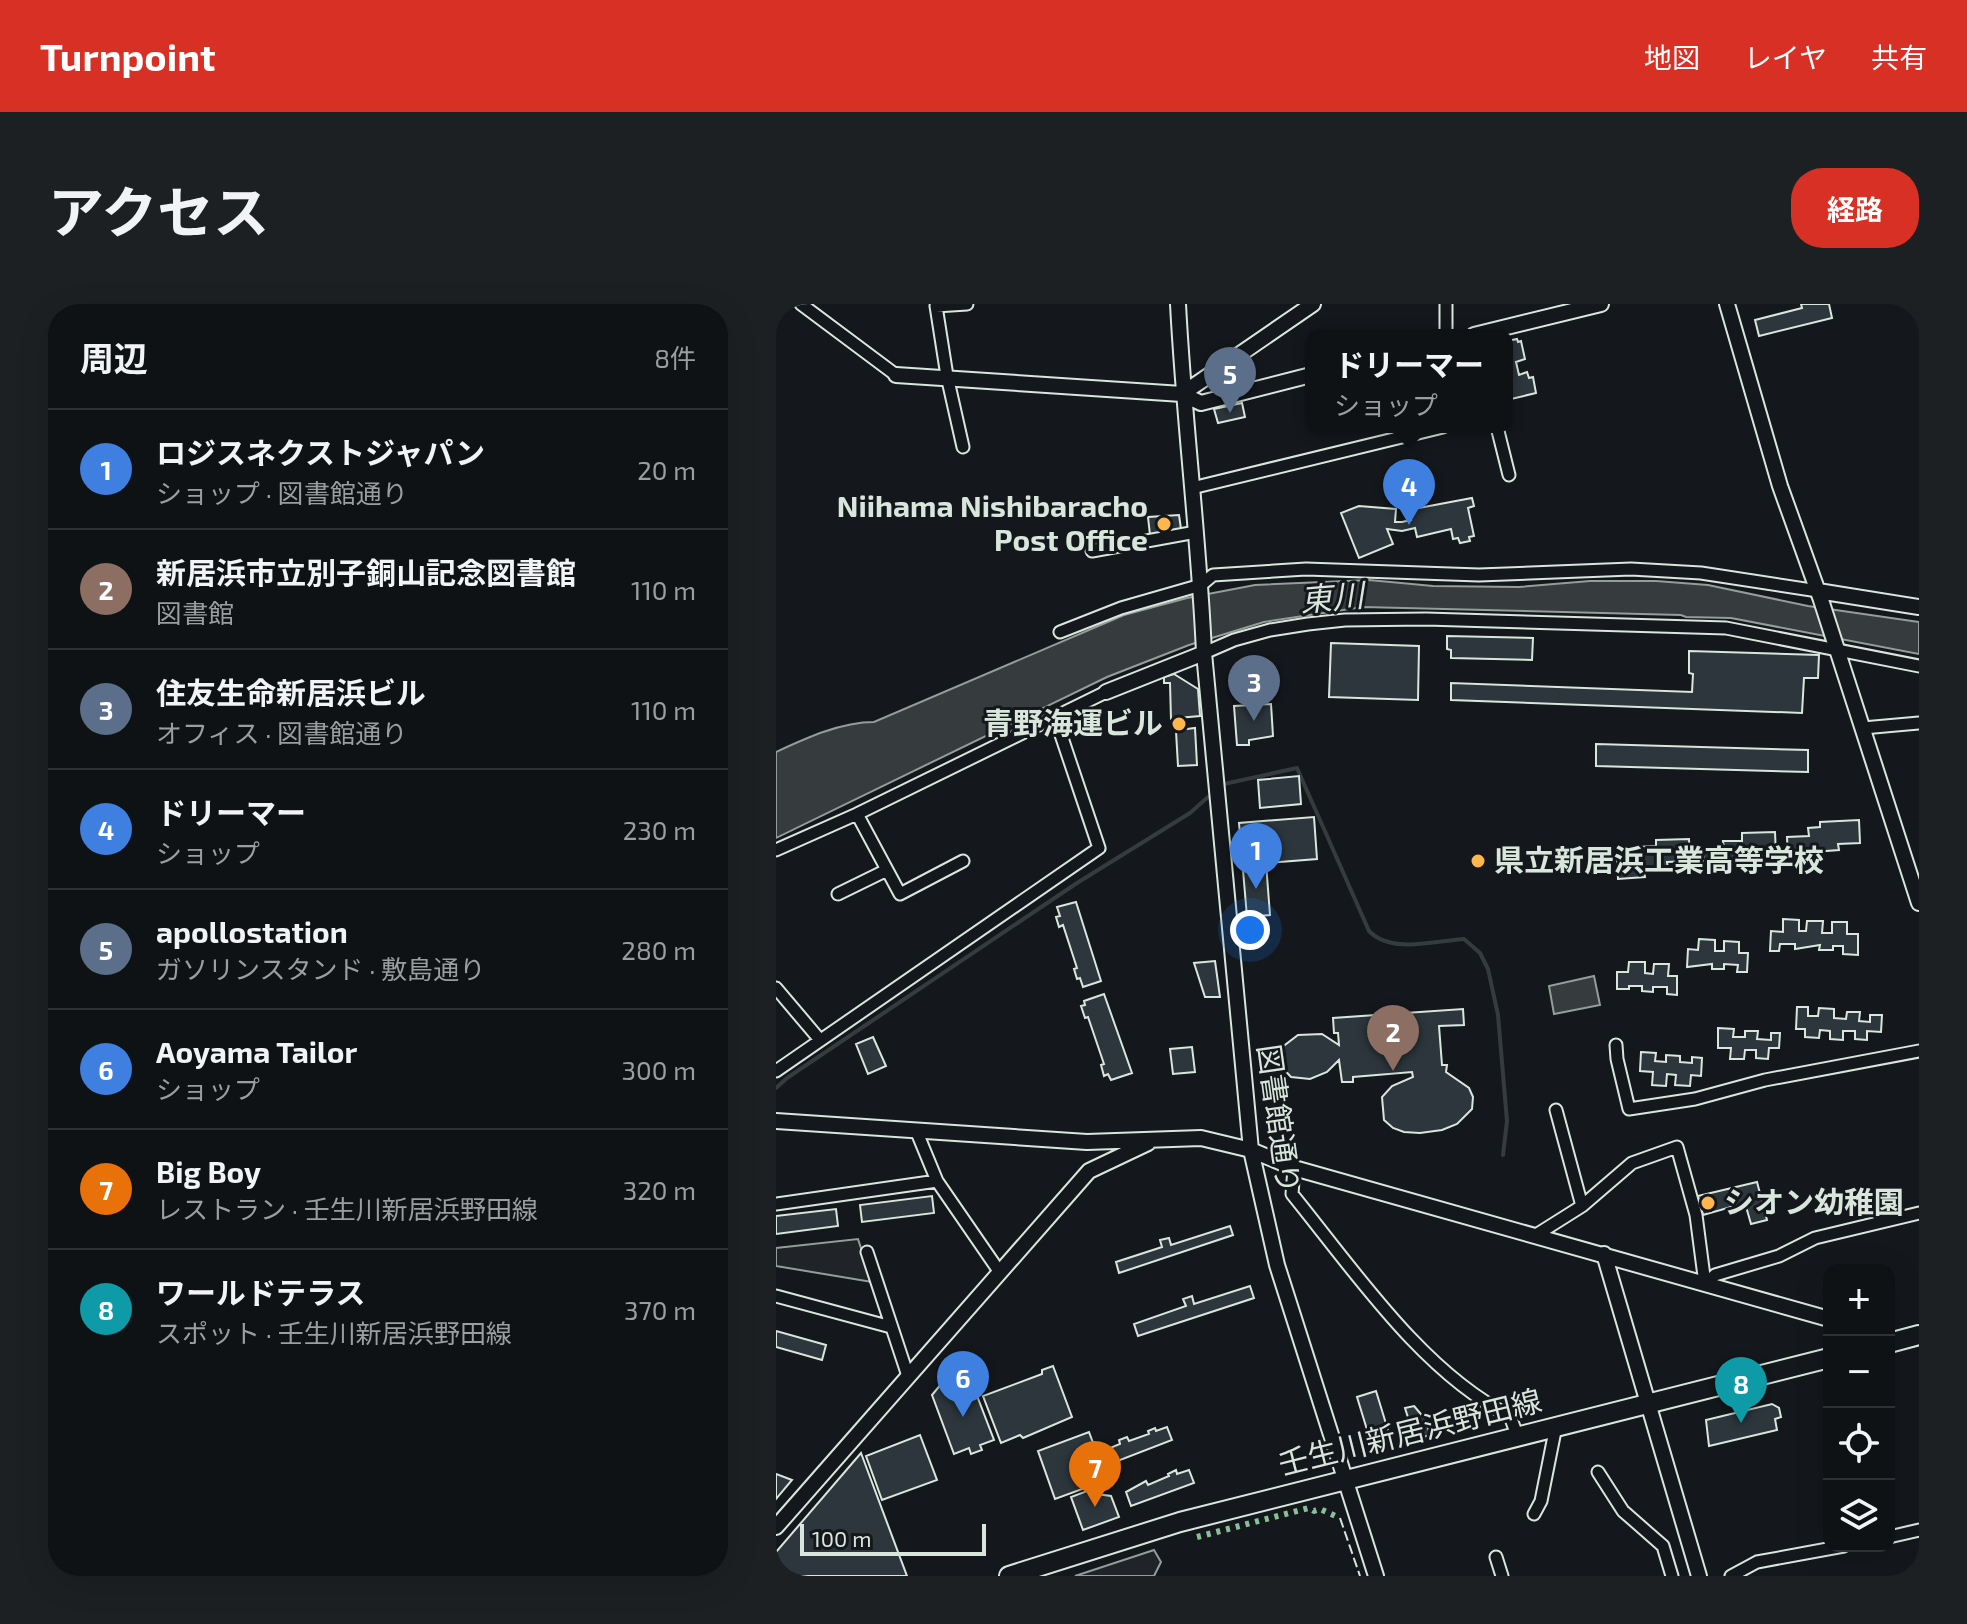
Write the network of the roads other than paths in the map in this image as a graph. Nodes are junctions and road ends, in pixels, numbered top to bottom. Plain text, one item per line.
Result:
1 (801, 304) edge
2 (967, 304) edge
3 (1178, 304) edge
4 (1313, 304) edge
5 (1446, 304) edge
6 (1601, 304) edge
7 (1727, 304) edge
8 (1446, 329) edge
9 (1499, 329) edge
10 (896, 375) joint
11 (947, 376) junction
12 (1305, 377) edge
13 (1182, 394) junction
14 (1418, 433) edge
15 (1498, 433) edge
16 (963, 447) dead end
17 (1509, 475) dead end
18 (1192, 488) junction
19 (1196, 532) junction
20 (1092, 551) dead end
21 (1201, 585) junction
22 (1820, 596) junction
23 (1919, 607) edge
24 (1060, 632) dead end
25 (1836, 645) junction
26 (1204, 653) junction
27 (1919, 666) edge
28 (1106, 692) joint
29 (1055, 717) junction
30 (1919, 723) edge
31 (1863, 728) junction
32 (857, 814) junction
33 (776, 850) edge
34 (963, 861) dead end
35 (887, 870) junction
36 (838, 894) dead end
37 (1919, 903) edge
38 (776, 988) edge
39 (820, 1040) junction
40 (1616, 1045) dead end
41 (1919, 1051) edge
42 (776, 1071) edge
43 (1556, 1110) dead end
44 (776, 1121) edge
45 (916, 1130) junction
46 (1156, 1140) junction
47 (1087, 1142) junction
48 (1251, 1150) junction
49 (1294, 1168) junction
50 (1089, 1171) junction
51 (937, 1181) junction
52 (776, 1204) edge
53 (1582, 1206) junction
54 (1919, 1213) edge
55 (1536, 1235) junction
56 (867, 1252) dead end
57 (1604, 1254) junction
58 (999, 1271) junction
59 (1705, 1284) junction
60 (776, 1296) edge
61 (1823, 1317) edge
62 (891, 1327) junction
63 (1823, 1359) edge
64 (908, 1376) junction
65 (1648, 1402) junction
66 (1556, 1425) junction
67 (1517, 1435) junction
68 (1598, 1472) dead end
69 (1343, 1479) junction
70 (1534, 1514) dead end
71 (776, 1527) edge
72 (1919, 1530) edge
73 (1895, 1536) edge
74 (1823, 1550) edge
75 (1496, 1557) dead end
76 (1009, 1576) edge
77 (1376, 1576) edge
78 (1502, 1576) edge
79 (1672, 1576) edge
80 (1699, 1576) edge
81 (1731, 1576) edge

1 - 10 street
2 - 11 street
3 - 13 street
4 - 13 street
5 - 8 street
6 - 9 street
7 - 22 street
10 - 11 street
11 - 13 street
11 - 16 street
12 - 13 street
13 - 18 street
14 - 18 street
15 - 17 street
18 - 19 street
19 - 20 street
19 - 21 street
21 - 22 street
21 - 24 street
21 - 26 street, 図書館通り
22 - 23 street
22 - 25 street
25 - 26 street
25 - 27 street
25 - 31 street
26 - 28 street
26 - 48 street, 図書館通り
28 - 29 street
29 - 32 street
29 - 39 street
30 - 31 street
31 - 37 street
32 - 33 street
32 - 35 street
34 - 35 street
35 - 36 street
38 - 39 street
39 - 42 street
40 - 41 street
43 - 53 street
44 - 45 street
45 - 47 street
45 - 51 street
46 - 47 street
46 - 48 street
46 - 50 street
47 - 50 street
48 - 49 street
48 - 69 street, 図書館通り
49 - 55 street
49 - 67 street
50 - 58 street
51 - 52 street
51 - 58 street
53 - 55 street
53 - 59 street
54 - 59 street
55 - 57 street
56 - 62 street
57 - 59 street
57 - 65 street
58 - 64 street
59 - 61 street
60 - 62 street
62 - 64 street
63 - 65 main road, 壬生川新居浜野田線
64 - 71 street
65 - 66 main road, 壬生川新居浜野田線
65 - 80 street
66 - 67 main road, 壬生川新居浜野田線
66 - 70 street
67 - 69 main road, 壬生川新居浜野田線
68 - 79 street
69 - 76 main road, 壬生川新居浜野田線
69 - 77 street, 図書館通り
72 - 73 street
74 - 81 street
75 - 78 street

